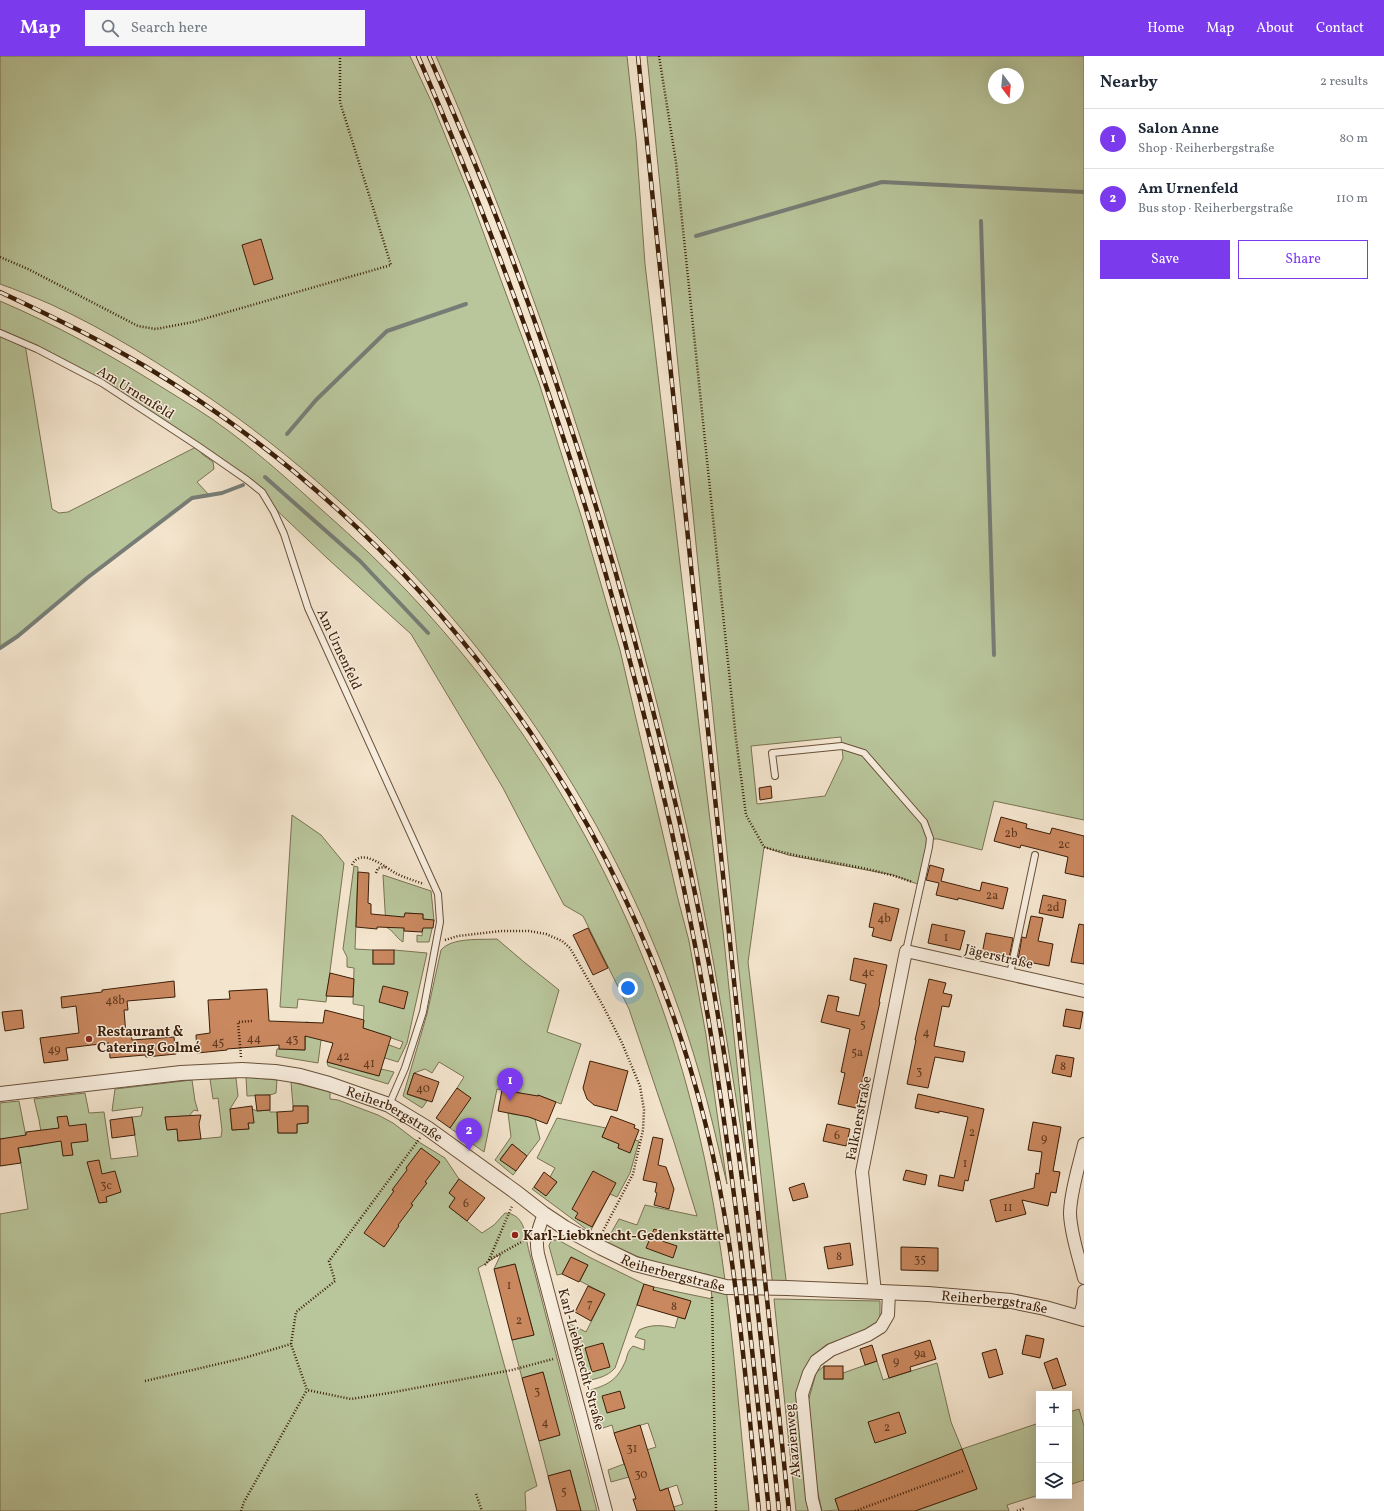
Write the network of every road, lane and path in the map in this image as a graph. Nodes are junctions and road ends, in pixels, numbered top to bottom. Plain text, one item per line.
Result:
1 (340, 56) edge
2 (659, 56) edge
3 (0, 257) edge
4 (0, 333) edge
5 (774, 776) dead end
6 (1035, 855) dead end
7 (352, 865) dead end
8 (388, 868) junction
9 (376, 873) dead end
10 (920, 885) junction
11 (437, 890) junction
12 (437, 942) junction
13 (906, 951) junction
14 (1010, 974) junction
15 (1084, 991) edge
16 (252, 1020) dead end
17 (242, 1070) junction
18 (0, 1094) edge
19 (389, 1105) junction
20 (422, 1136) dead end
21 (1084, 1144) edge
22 (517, 1193) junction
23 (544, 1214) junction
24 (537, 1233) junction
25 (596, 1245) junction
26 (489, 1260) junction
27 (485, 1265) dead end
28 (1084, 1278) edge
29 (1084, 1291) edge
30 (882, 1292) junction
31 (712, 1307) dead end
32 (1083, 1312) edge
33 (291, 1344) junction
34 (565, 1355) junction
35 (145, 1381) dead end
36 (308, 1390) junction
37 (963, 1472) dead end
38 (476, 1494) dead end
39 (1025, 1508) dead end
40 (241, 1511) edge
41 (482, 1511) edge
42 (606, 1511) edge
43 (716, 1511) edge
44 (815, 1511) edge
45 (855, 1511) edge
46 (1017, 1511) edge

1 - 3 path
2 - 10 path
4 - 11 lane, Am Urnenfeld
5 - 10 lane
6 - 14 lane
7 - 8 path
8 - 9 path
8 - 11 path
10 - 13 lane
11 - 12 lane, Am Urnenfeld
12 - 19 lane, Am Urnenfeld
12 - 25 path
13 - 14 street, Jägerstraße
13 - 30 street, Falknerstraße
14 - 15 street, Jägerstraße
16 - 17 path
17 - 18 street, Reiherbergstraße
17 - 19 street, Reiherbergstraße
19 - 22 street, Reiherbergstraße
20 - 33 path
21 - 28 street
22 - 23 street, Reiherbergstraße
22 - 26 path
23 - 24 street, Karl-Liebknecht-Straße
23 - 25 street, Reiherbergstraße
24 - 26 path
24 - 34 street, Karl-Liebknecht-Straße
25 - 30 street, Reiherbergstraße
26 - 27 path
29 - 32 street
30 - 32 street, Reiherbergstraße
30 - 44 street, Akazienweg
31 - 43 path
33 - 35 path
33 - 36 path
34 - 36 path
34 - 42 street, Karl-Liebknecht-Straße
36 - 40 path
37 - 45 path
38 - 41 path
39 - 46 path

